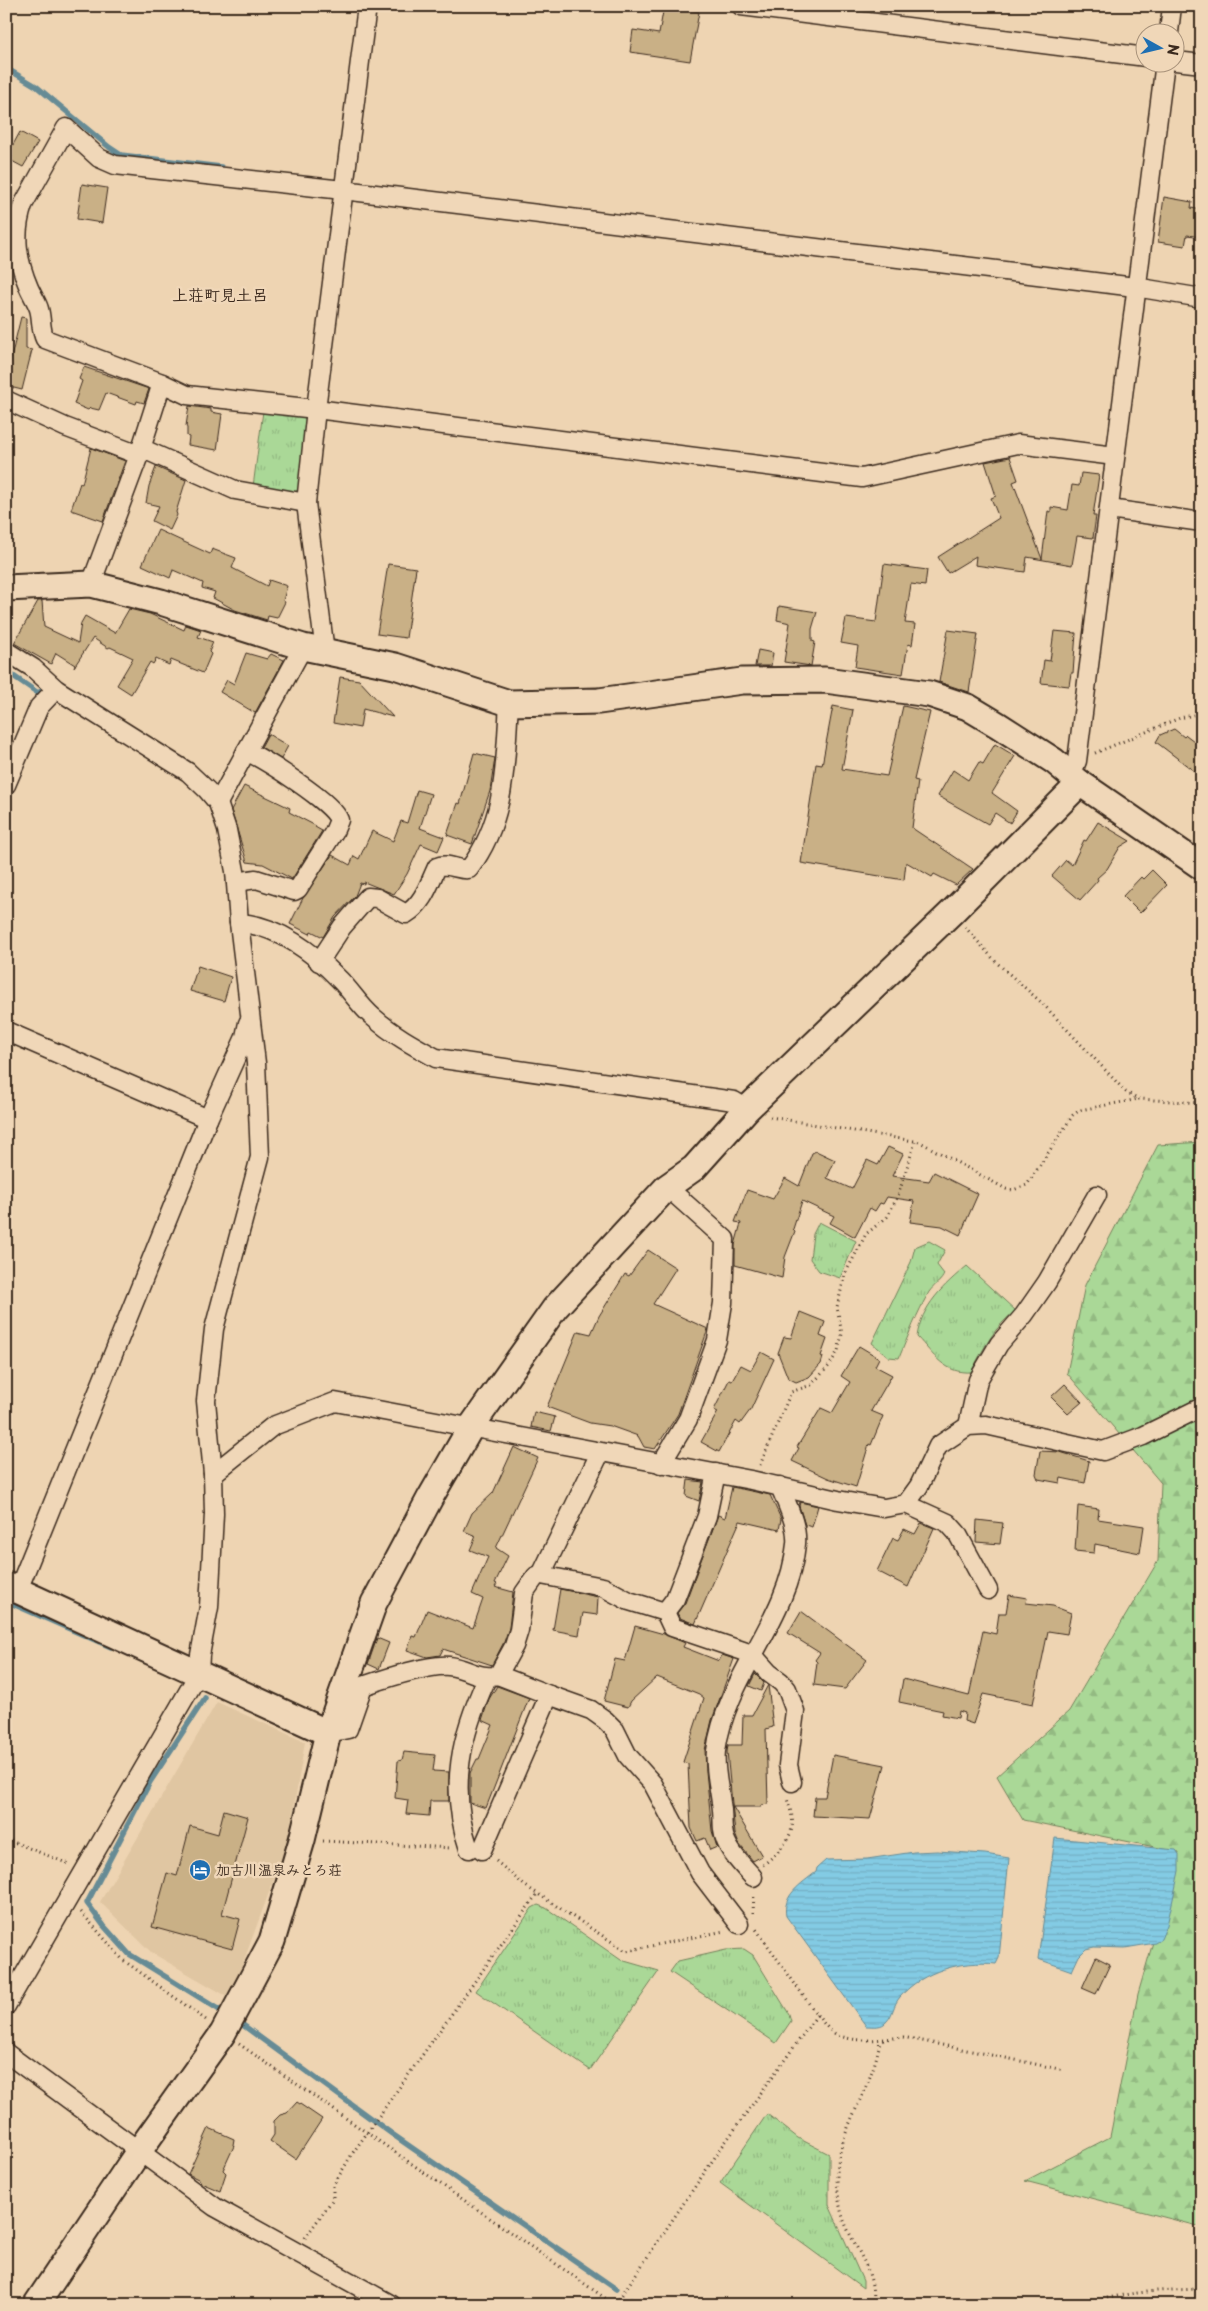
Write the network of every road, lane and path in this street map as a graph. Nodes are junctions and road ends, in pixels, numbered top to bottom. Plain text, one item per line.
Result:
1 (368, 6) edge
2 (741, 6) edge
3 (1172, 6) edge
4 (1170, 22) edge
5 (1136, 56) edge
6 (1186, 62) edge
7 (1202, 64) edge
8 (1164, 72) edge
9 (343, 190) junction
10 (1136, 287) junction
11 (1202, 298) edge
12 (162, 383) junction
13 (6, 400) edge
14 (316, 409) junction
15 (140, 452) junction
16 (1115, 456) junction
17 (306, 503) junction
18 (1109, 509) junction
19 (1202, 522) edge
20 (91, 584) junction
21 (6, 588) edge
22 (314, 649) junction
23 (6, 650) edge
24 (56, 689) junction
25 (509, 703) junction
26 (1202, 713) edge
27 (246, 751) junction
28 (1076, 773) junction
29 (6, 785) edge
30 (218, 803) junction
31 (1202, 867) edge
32 (236, 882) junction
33 (952, 912) junction
34 (239, 922) junction
35 (319, 962) junction
36 (250, 1017) junction
37 (6, 1031) edge
38 (1139, 1099) junction
39 (1202, 1103) edge
40 (747, 1109) junction
41 (208, 1119) junction
42 (915, 1142) junction
43 (666, 1187) junction
44 (1097, 1195) dead end
45 (1202, 1407) edge
46 (968, 1426) junction
47 (471, 1427) junction
48 (600, 1453) junction
49 (661, 1464) junction
50 (716, 1473) junction
51 (213, 1474) junction
52 (751, 1480) junction
53 (780, 1486) junction
54 (906, 1504) junction
55 (541, 1575) junction
56 (12, 1588) edge
57 (988, 1590) dead end
58 (664, 1612) junction
59 (752, 1654) junction
60 (199, 1673) junction
61 (492, 1676) junction
62 (550, 1695) junction
63 (328, 1733) junction
64 (792, 1782) joint
65 (6, 1839) edge
66 (302, 1840) junction
67 (476, 1849) junction
68 (86, 1871) junction
69 (753, 1877) junction
70 (537, 1894) junction
71 (70, 1899) junction
72 (746, 1924) junction
73 (6, 2006) edge
74 (817, 2014) junction
75 (223, 2033) junction
76 (880, 2040) junction
77 (6, 2053) edge
78 (1064, 2070) dead end
79 (367, 2134) junction
80 (139, 2151) junction
81 (296, 2252) junction
82 (1202, 2289) edge
83 (36, 2305) edge
84 (392, 2305) edge
85 (872, 2305) edge
86 (1083, 2305) edge

1 - 9 street
2 - 5 street
3 - 4 street
6 - 7 street
8 - 10 street
9 - 10 street
9 - 12 street
9 - 14 street
10 - 11 street
10 - 16 street
12 - 14 street
12 - 15 street
13 - 15 street
14 - 16 street
14 - 17 street
15 - 17 street
15 - 20 street
16 - 18 street
17 - 22 street
18 - 19 street
18 - 28 street
20 - 21 street
20 - 22 street
22 - 25 street
22 - 27 street
23 - 24 street
24 - 29 street
24 - 30 street
25 - 28 street
25 - 35 street
26 - 28 path
27 - 30 street
27 - 32 street
28 - 31 street
28 - 33 street
30 - 32 street
32 - 34 street
33 - 38 path
33 - 40 street
34 - 35 street
34 - 36 street
35 - 40 street
36 - 41 street
36 - 51 street
37 - 41 street
38 - 39 path
38 - 42 path
40 - 42 path
40 - 43 street
41 - 56 street
42 - 52 path
43 - 47 street
43 - 49 street
44 - 46 street
45 - 46 street
46 - 54 street
47 - 48 street
47 - 51 street
47 - 63 street
48 - 49 street
48 - 55 street
49 - 50 street
50 - 52 street
50 - 58 street
51 - 60 street
52 - 53 street
53 - 54 street
53 - 59 street
54 - 57 street
55 - 58 street
55 - 61 street
56 - 60 street
58 - 59 street
59 - 64 street
59 - 69 street
60 - 63 street
60 - 68 street
61 - 62 street
61 - 63 street
61 - 67 street
62 - 67 street
62 - 72 street
63 - 66 street
64 - 69 path
65 - 68 path
66 - 67 path
66 - 75 street
67 - 70 path
68 - 71 street
69 - 72 path
70 - 72 path
70 - 79 path
71 - 73 street
71 - 75 path
72 - 74 path
74 - 76 path
74 - 79 path
75 - 79 path
75 - 80 street
76 - 78 path
76 - 85 path
77 - 80 street
79 - 81 path
80 - 81 street
80 - 83 street
81 - 84 street
82 - 86 path

